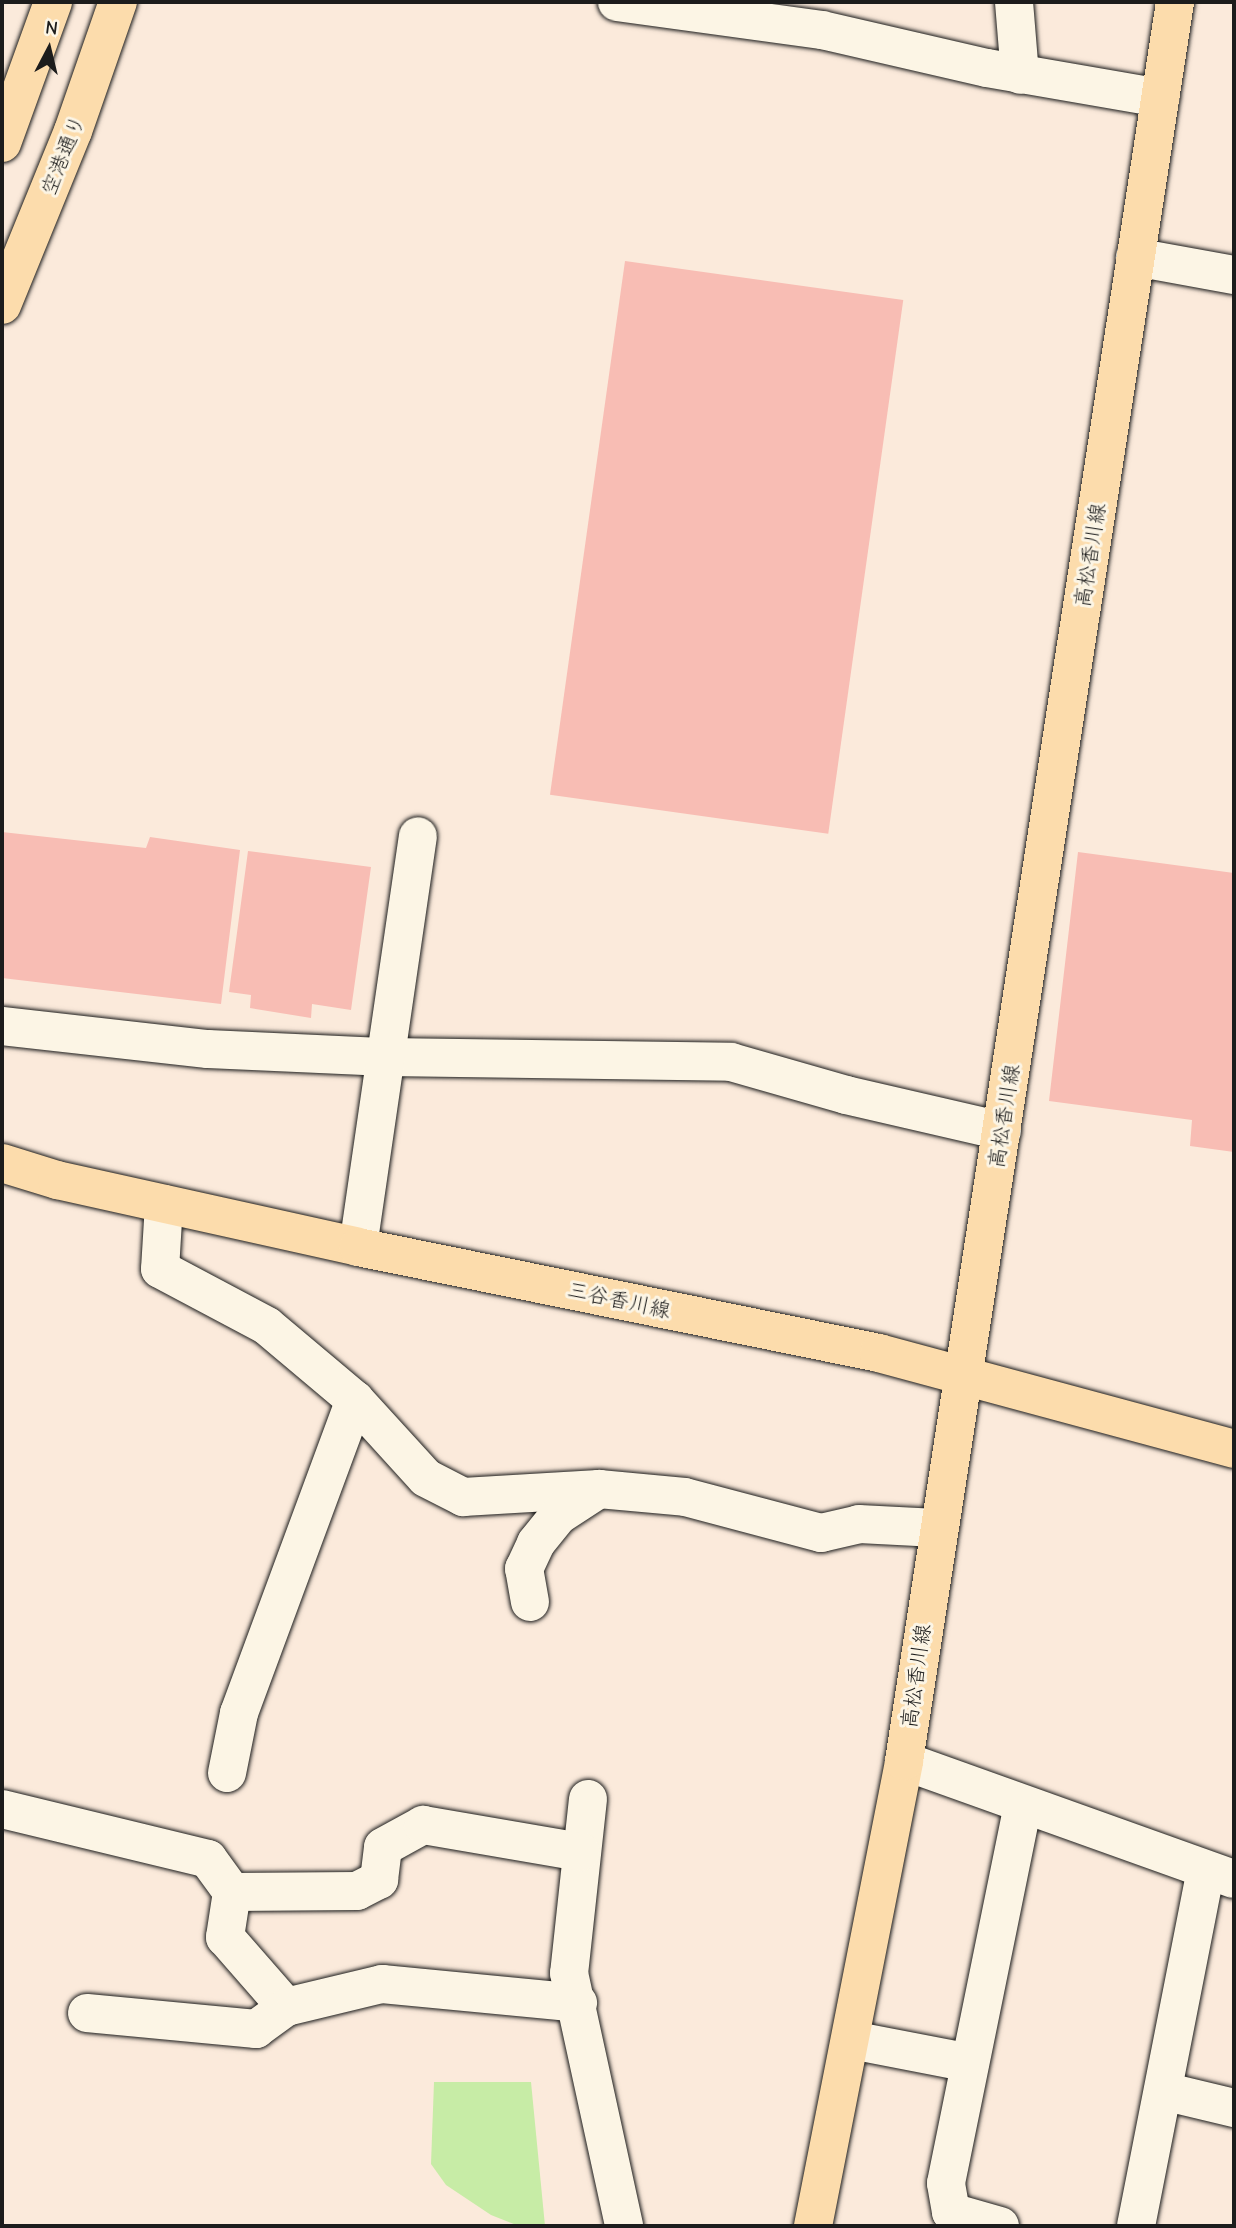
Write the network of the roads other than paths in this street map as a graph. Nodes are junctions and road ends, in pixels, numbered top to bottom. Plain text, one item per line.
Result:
1 (53, 2) edge
2 (118, 2) edge
3 (617, 2) edge
4 (1014, 2) edge
5 (1175, 2) edge
6 (1020, 75) junction
7 (1160, 98) junction
8 (2, 143) edge
9 (1135, 257) junction
10 (1234, 275) edge
11 (2, 305) edge
12 (418, 836) dead end
13 (2, 1026) edge
14 (387, 1057) junction
15 (1002, 1131) junction
16 (2, 1163) edge
17 (164, 1203) junction
18 (358, 1247) junction
19 (965, 1375) junction
20 (355, 1400) junction
21 (1234, 1449) edge
22 (599, 1489) junction
23 (937, 1528) junction
24 (530, 1602) dead end
25 (904, 1761) junction
26 (227, 1773) dead end
27 (588, 1799) dead end
28 (1023, 1806) junction
29 (2, 1809) edge
30 (581, 1852) junction
31 (1220, 1875) edge
32 (232, 1892) junction
33 (578, 2003) junction
34 (286, 2007) junction
35 (87, 2013) dead end
36 (851, 2040) junction
37 (970, 2063) junction
38 (1163, 2091) junction
39 (1234, 2108) edge
40 (624, 2226) edge
41 (813, 2226) edge
42 (1000, 2226) edge
43 (1136, 2226) edge

1 - 8 main road
2 - 11 main road, 空港通り
3 - 6 street
4 - 6 street
5 - 7 main road, 高松香川線
6 - 7 street
7 - 9 main road, 高松香川線
9 - 10 street
9 - 15 main road, 高松香川線
12 - 14 street
13 - 14 street
14 - 15 street
14 - 18 street
15 - 19 main road, 高松香川線
16 - 17 main road, 三谷香川線
17 - 18 main road, 三谷香川線
17 - 20 street
18 - 19 main road, 三谷香川線
19 - 21 main road, 三谷香川線
19 - 23 main road, 高松香川線
20 - 22 street
20 - 26 street
22 - 23 street
22 - 24 street
23 - 25 main road, 高松香川線
25 - 28 street
25 - 36 main road, 高松香川線
27 - 30 street
28 - 31 street
28 - 37 street
29 - 32 street
30 - 32 street
30 - 33 street
31 - 38 street
32 - 34 street
33 - 34 street
33 - 40 street
34 - 35 street
36 - 37 street
36 - 41 main road, 高松香川線
37 - 42 street
38 - 39 street
38 - 43 street

